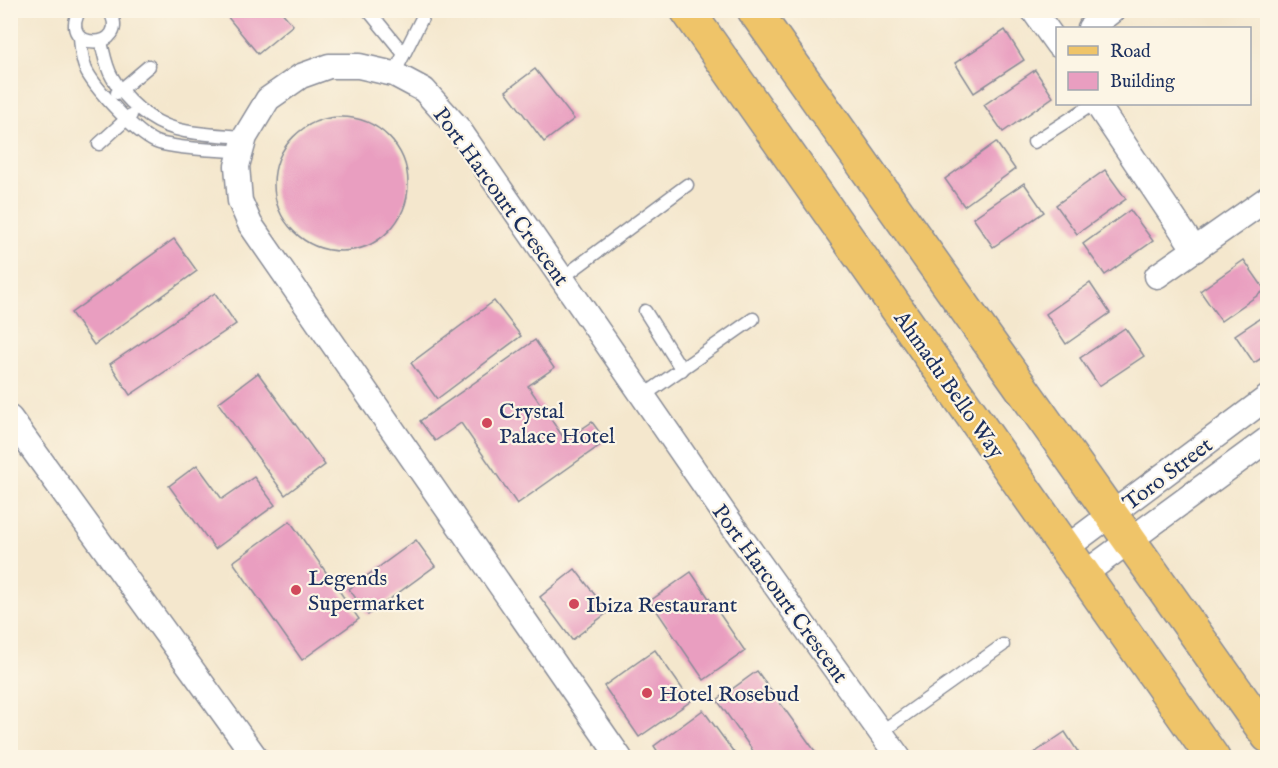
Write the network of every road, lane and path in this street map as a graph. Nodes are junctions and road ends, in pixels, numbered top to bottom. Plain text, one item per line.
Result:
1 (80, 10) edge
2 (109, 10) edge
3 (368, 10) edge
4 (426, 10) edge
5 (687, 10) edge
6 (754, 10) edge
7 (1033, 10) edge
8 (1113, 10) edge
9 (1091, 27) edge
10 (80, 37) junction
11 (100, 42) junction
12 (1056, 42) edge
13 (399, 64) junction
14 (149, 66) dead end
15 (121, 90) junction
16 (108, 99) junction
17 (1093, 105) edge
18 (1096, 105) edge
19 (138, 108) junction
20 (126, 119) junction
21 (1034, 142) dead end
22 (99, 144) dead end
23 (243, 145) junction
24 (687, 185) dead end
25 (1268, 198) edge
26 (1195, 250) junction
27 (1157, 276) dead end
28 (562, 278) junction
29 (645, 311) dead end
30 (753, 319) dead end
31 (682, 370) junction
32 (643, 396) junction
33 (1268, 398) edge
34 (10, 418) edge
35 (1266, 444) edge
36 (1111, 516) junction
37 (1129, 543) junction
38 (1066, 548) junction
39 (1084, 574) junction
40 (1003, 645) dead end
41 (880, 732) junction
42 (1268, 736) edge
43 (256, 758) edge
44 (620, 758) edge
45 (899, 758) edge
46 (1213, 758) edge

1 - 10 lane
2 - 11 lane
3 - 13 lane
4 - 13 lane
5 - 38 main road, Ahmadu Bello Way
6 - 36 main road
7 - 12 street
8 - 9 street
10 - 11 lane
10 - 16 lane
11 - 15 lane
13 - 23 street, Port Harcourt Crescent
13 - 28 street, Port Harcourt Crescent
14 - 15 lane
15 - 16 lane
15 - 19 lane
16 - 20 lane
17 - 21 lane
18 - 26 street
19 - 20 lane
19 - 23 lane
20 - 22 lane
20 - 23 lane
23 - 44 street, Port Harcourt Crescent
24 - 28 lane
25 - 26 street
26 - 27 street
28 - 32 street, Port Harcourt Crescent
29 - 31 lane
30 - 31 lane
31 - 32 lane
32 - 41 street, Port Harcourt Crescent
33 - 36 street, Toro Street
34 - 43 street
35 - 37 street, Toro Street
36 - 37 main road
36 - 38 street, Toro Street
37 - 39 street, Toro Street
37 - 42 main road
38 - 39 main road, Ahmadu Bello Way
39 - 46 main road, Ahmadu Bello Way
40 - 41 lane
41 - 45 street, Port Harcourt Crescent

